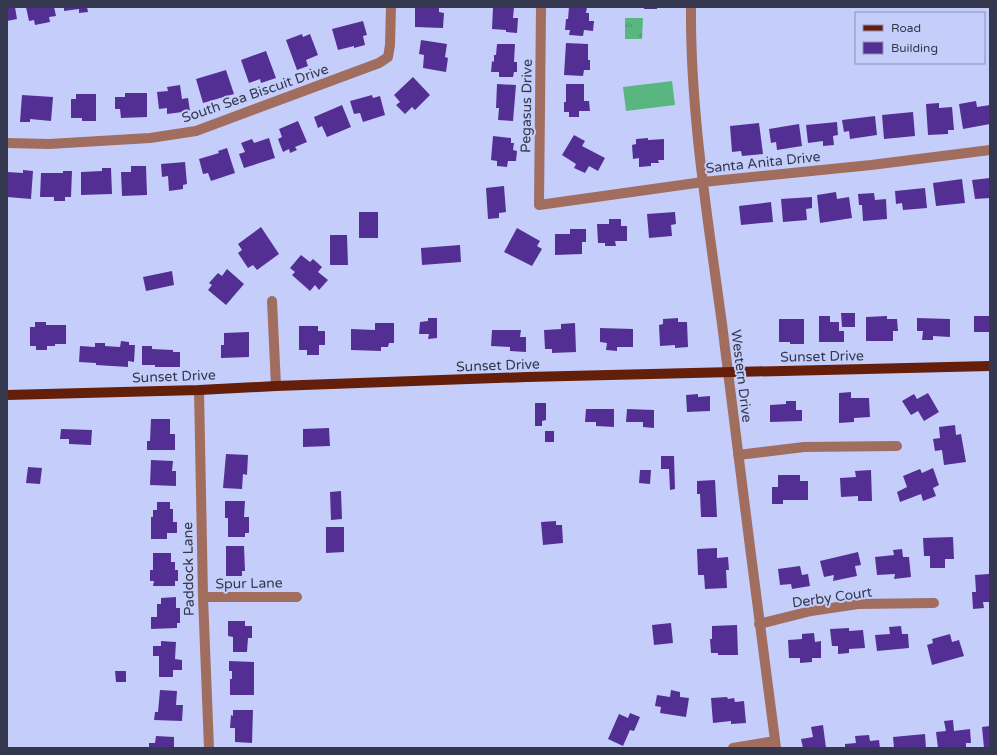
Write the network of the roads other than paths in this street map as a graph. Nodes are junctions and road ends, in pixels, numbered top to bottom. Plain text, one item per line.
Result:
1 (391, 7) edge
2 (541, 7) edge
3 (691, 7) edge
4 (7, 143) edge
5 (990, 150) edge
6 (703, 182) junction
7 (539, 205) joint
8 (272, 301) dead end
9 (990, 366) edge
10 (728, 372) junction
11 (276, 386) junction
12 (199, 390) junction
13 (7, 395) edge
14 (897, 446) dead end
15 (738, 455) junction
16 (297, 596) dead end
17 (202, 597) junction
18 (934, 604) dead end
19 (759, 624) junction
20 (776, 745) edge
21 (209, 748) edge
22 (733, 748) edge

1 - 4 street, South Sea Biscuit Drive
2 - 7 street, Pegasus Drive
3 - 6 street, Western Drive
5 - 6 street, Santa Anita Drive
6 - 7 street, Santa Anita Drive
6 - 10 street, Western Drive
8 - 11 street
9 - 10 main road, Sunset Drive
10 - 11 main road, Sunset Drive
10 - 15 street, Western Drive
11 - 12 main road, Sunset Drive
12 - 13 main road, Sunset Drive
12 - 17 street, Paddock Lane
14 - 15 street
15 - 19 street, Western Drive
16 - 17 street, Spur Lane
17 - 21 street, Paddock Lane
18 - 19 street, Derby Court
19 - 20 street, Western Drive
20 - 22 street

